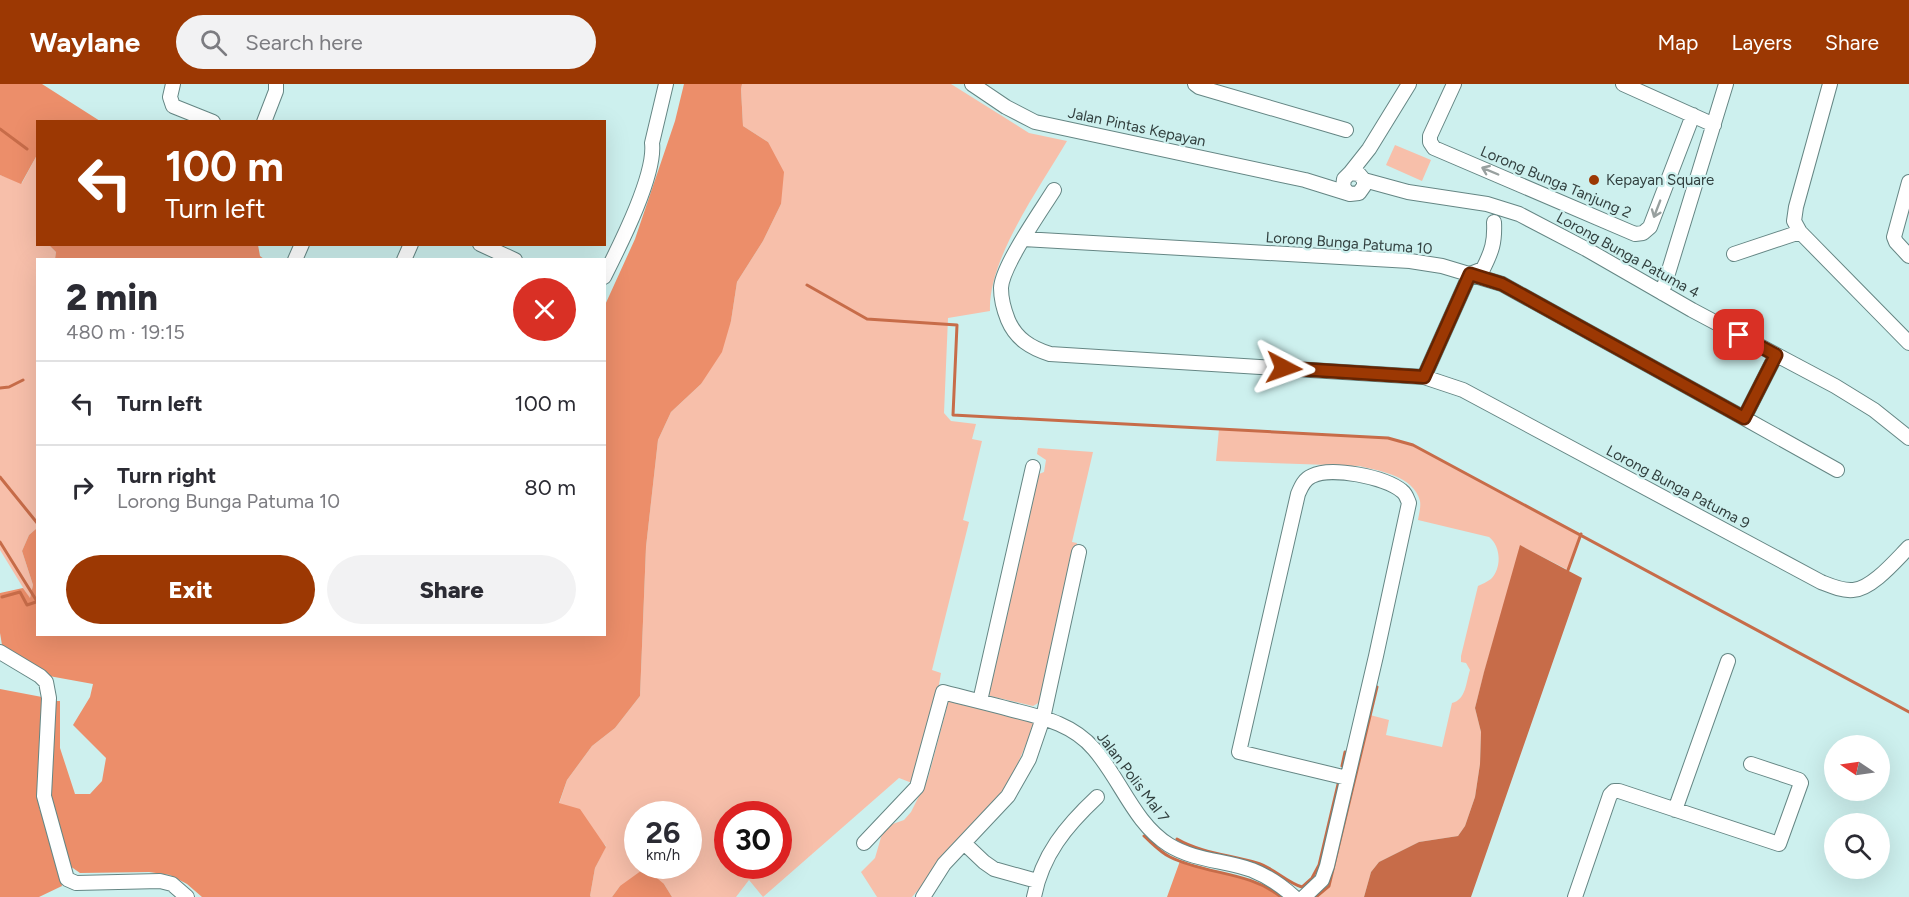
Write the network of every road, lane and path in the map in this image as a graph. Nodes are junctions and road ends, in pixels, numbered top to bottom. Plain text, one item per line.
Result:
1 (173, 84) edge
2 (666, 84) edge
3 (672, 84) edge
4 (972, 84) edge
5 (1195, 84) edge
6 (1409, 84) edge
7 (1454, 84) edge
8 (1623, 84) edge
9 (1726, 84) edge
10 (1830, 84) edge
11 (278, 86) edge
12 (1693, 115) junction
13 (208, 120) edge
14 (265, 120) edge
15 (1714, 124) junction
16 (1346, 130) dead end
17 (653, 152) junction
18 (1355, 177) junction
19 (1305, 180) junction
20 (1909, 182) edge
21 (1054, 190) dead end
22 (1408, 192) junction
23 (1352, 194) junction
24 (1494, 222) dead end
25 (1800, 232) junction
26 (1023, 239) junction
27 (484, 246) edge
28 (1734, 254) dead end
29 (1909, 256) edge
30 (510, 258) edge
31 (606, 273) edge
32 (1470, 274) junction
33 (1662, 293) junction
34 (1909, 343) edge
35 (1776, 355) junction
36 (1424, 377) junction
37 (1744, 418) junction
38 (1909, 438) edge
39 (1033, 467) dead end
40 (1837, 470) dead end
41 (1909, 547) edge
42 (1079, 552) dead end
43 (0, 652) edge
44 (1728, 661) dead end
45 (980, 701) junction
46 (1043, 718) junction
47 (1751, 764) dead end
48 (1347, 778) junction
49 (1097, 797) dead end
50 (1675, 810) junction
51 (864, 843) dead end
52 (964, 843) junction
53 (1037, 881) junction
54 (187, 897) edge
55 (923, 897) edge
56 (1034, 897) edge
57 (1294, 897) edge
58 (1304, 897) edge
59 (1575, 897) edge

1 - 13 street
2 - 17 street
3 - 17 street
4 - 19 street, Jalan Pintas Kepayan
5 - 16 street
6 - 18 street
12 -> 7 street, Lorong Bunga Tanjung 2
8 - 12 street
9 - 15 street
10 - 25 street
11 - 14 street
12 - 15 street
15 - 33 street
17 - 31 street
18 - 19 street, Jalan Pintas Kepayan
18 - 22 street
18 - 23 street
18 - 23 street
19 - 23 street, Jalan Pintas Kepayan
20 - 29 street
21 - 26 street, Lorong Bunga Patuma 9
22 - 23 street
22 - 33 street, Lorong Bunga Patuma 4
24 - 32 street
25 - 28 street
25 - 34 street
26 - 32 street, Lorong Bunga Patuma 10
26 - 36 street, Lorong Bunga Patuma 9
27 - 30 street
32 - 36 street
32 - 37 street, Lorong Bunga Patuma 10
33 - 35 street, Lorong Bunga Patuma 4
35 - 37 street
35 - 38 street, Lorong Bunga Patuma 4
36 - 41 street, Lorong Bunga Patuma 9
37 - 40 street, Lorong Bunga Patuma 10
39 - 45 street
42 - 46 street
43 - 54 street
44 - 50 street
45 - 46 street, Jalan Polis Mal 7
45 - 51 street, Jalan Polis Mal 7
46 - 52 street
46 - 57 street, Jalan Polis Mal 7
47 - 50 street
48 - 48 street
48 - 58 street
49 - 53 street
50 - 59 street
52 - 53 street
52 - 55 street
53 - 56 street

